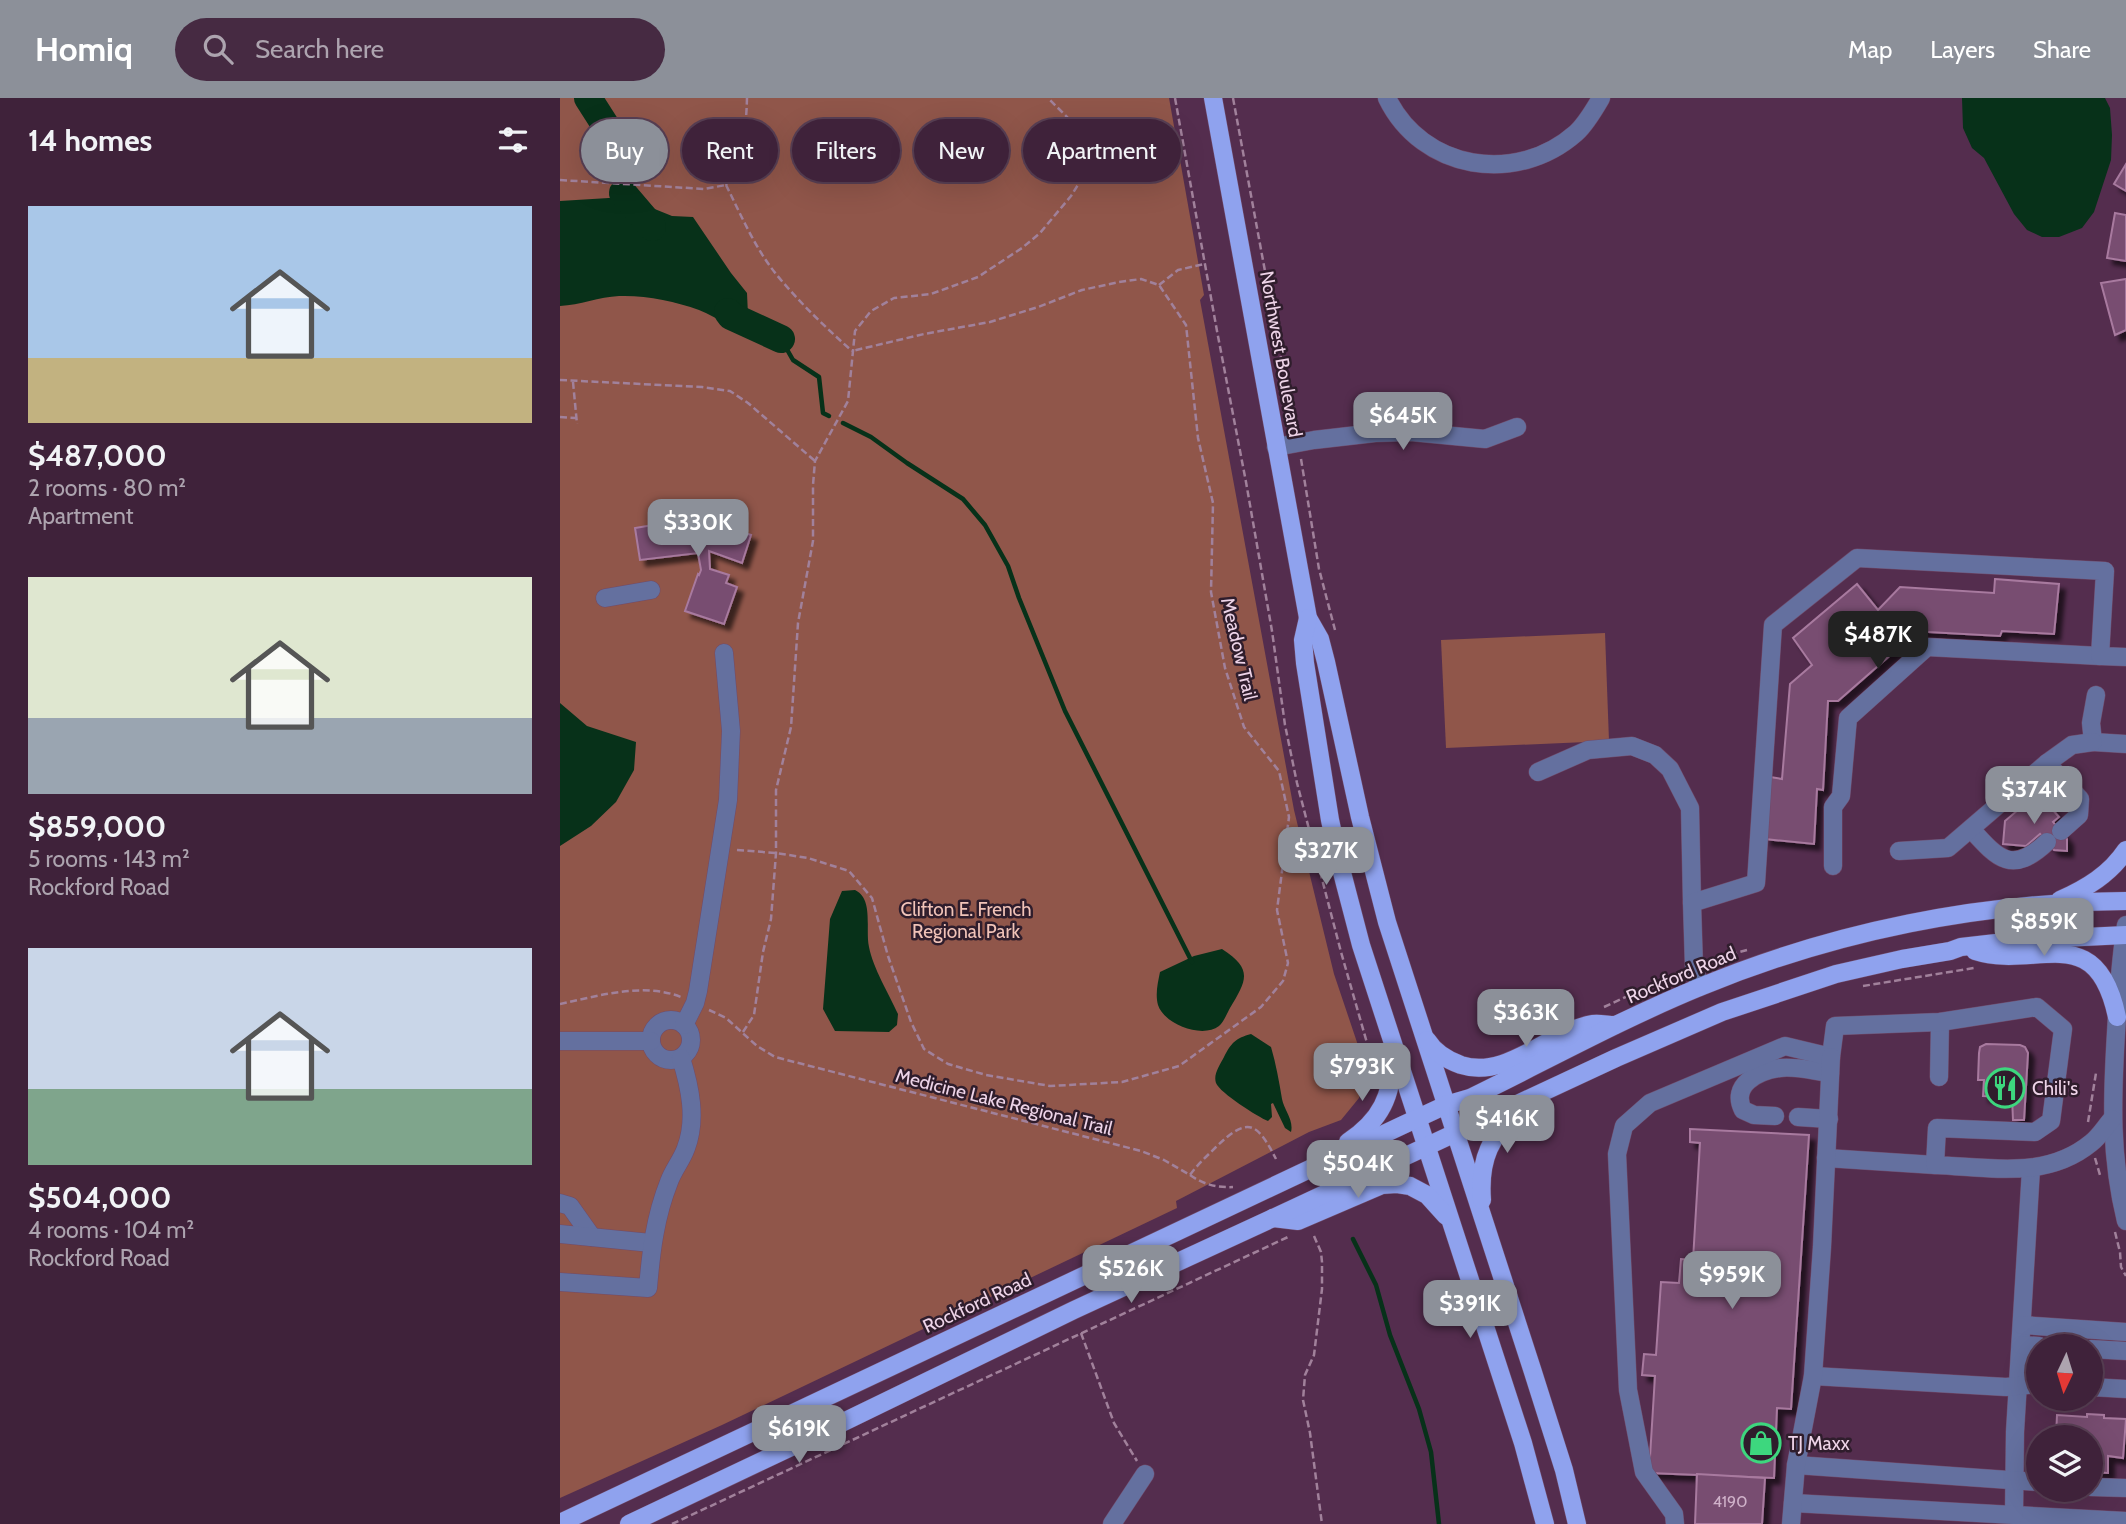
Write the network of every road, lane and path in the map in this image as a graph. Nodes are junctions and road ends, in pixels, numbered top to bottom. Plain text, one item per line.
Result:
1 (747, 98) edge
2 (1048, 98) edge
3 (1175, 98) edge
4 (1213, 98) edge
5 (1233, 98) edge
6 (1387, 98) edge
7 (1601, 98) edge
8 (560, 180) edge
9 (726, 185) junction
10 (1204, 264) junction
11 (1158, 285) junction
12 (852, 351) junction
13 (560, 380) edge
14 (573, 381) junction
15 (560, 418) edge
16 (576, 418) junction
17 (577, 424) dead end
18 (1517, 427) dead end
19 (1299, 443) junction
20 (1276, 447) junction
21 (815, 461) junction
22 (651, 590) dead end
23 (605, 598) dead end
24 (1308, 618) junction
25 (1336, 634) dead end
26 (724, 653) dead end
27 (2100, 656) junction
28 (2126, 657) edge
29 (2096, 695) dead end
30 (2093, 742) junction
31 (2126, 744) edge
32 (2047, 763) junction
33 (1538, 772) dead end
34 (1971, 829) junction
35 (720, 849) junction
36 (2126, 850) edge
37 (1899, 851) dead end
38 (776, 853) junction
39 (1833, 866) dead end
40 (2126, 901) edge
41 (1692, 903) junction
42 (2053, 903) junction
43 (2126, 932) edge
44 (1961, 947) junction
45 (1975, 968) dead end
46 (1700, 987) junction
47 (1857, 987) dead end
48 (688, 999) dead end
49 (560, 1004) edge
50 (703, 1007) dead end
51 (2117, 1017) junction
52 (1940, 1022) junction
53 (684, 1025) junction
54 (1618, 1026) junction
55 (1421, 1030) junction
56 (743, 1032) junction
57 (560, 1041) edge
58 (651, 1041) junction
59 (1393, 1043) junction
60 (681, 1058) junction
61 (2097, 1064) dead end
62 (1831, 1065) junction
63 (1376, 1073) dead end
64 (1939, 1076) dead end
65 (1545, 1091) junction
66 (1446, 1105) junction
67 (1775, 1116) dead end
68 (1798, 1117) dead end
69 (1418, 1118) junction
70 (1829, 1119) junction
71 (2112, 1119) junction
72 (1454, 1134) junction
73 (2090, 1144) junction
74 (1427, 1147) junction
75 (1331, 1158) junction
76 (1826, 1158) junction
77 (1276, 1159) dead end
78 (1935, 1165) junction
79 (2031, 1169) junction
80 (1190, 1175) junction
81 (2101, 1182) dead end
82 (1241, 1186) dead end
83 (560, 1203) edge
84 (1273, 1219) junction
85 (1452, 1223) junction
86 (1484, 1224) junction
87 (2120, 1224) edge
88 (560, 1234) edge
89 (1295, 1234) dead end
90 (1314, 1236) dead end
91 (592, 1237) junction
92 (651, 1243) junction
93 (2126, 1276) edge
94 (560, 1282) edge
95 (2022, 1325) junction
96 (2121, 1330) edge
97 (1081, 1333) junction
98 (2026, 1336) edge
99 (2104, 1350) edge
100 (2126, 1351) edge
101 (2026, 1359) edge
102 (1813, 1376) junction
103 (2026, 1385) edge
104 (2018, 1386) junction
105 (2104, 1388) edge
106 (2126, 1390) edge
107 (1796, 1465) junction
108 (1145, 1474) joint
109 (2013, 1480) junction
110 (2026, 1481) edge
111 (2103, 1487) edge
112 (2126, 1488) edge
113 (1793, 1503) junction
114 (2014, 1515) junction
115 (1888, 1516) edge
116 (2126, 1521) edge
117 (2099, 1522) edge
118 (560, 1523) edge
119 (628, 1524) edge
120 (672, 1524) edge
121 (1112, 1524) edge
122 (1322, 1524) edge
123 (1545, 1524) edge
124 (1577, 1524) edge
125 (1675, 1524) edge
126 (1791, 1524) edge

1 - 9 path
2 - 12 path
3 - 10 path
4 - 20 main road, Northwest Boulevard
5 - 19 path
6 - 7 street
8 - 9 path
9 - 12 path
10 - 11 path
10 - 63 path
11 - 12 path
11 - 38 path, Meadow Trail
12 - 21 path
13 - 14 path
14 - 16 path
14 - 21 path
15 - 16 path
16 - 17 path
18 - 19 street
19 - 20 street
19 - 25 path
20 - 24 main road, Northwest Boulevard
21 - 38 path
22 - 23 street
24 - 55 main road, Northwest Boulevard
24 - 59 main road, Northwest Boulevard
26 - 35 street
27 - 28 street
27 - 39 street
27 - 41 street
29 - 30 street
30 - 31 street
30 - 32 street
32 - 34 street
32 - 34 street
33 - 41 street
34 - 37 street
35 - 38 path, Meadow Trail
35 - 53 street
36 - 42 main road
38 - 56 path
40 - 42 main road, Rockford Road
41 - 46 street
42 - 46 main road, Rockford Road
43 - 44 main road
43 - 51 street
44 - 51 main road
44 - 65 main road
45 - 47 path
46 - 54 main road, Rockford Road
48 - 49 path
50 - 56 path, Medicine Lake Regional Trail
51 - 71 street
52 - 62 street
52 - 64 street
52 - 78 street
53 - 58 street
53 - 60 street
54 - 55 main road
54 - 66 main road, Rockford Road
55 - 66 main road, Northwest Boulevard
56 - 80 path, Medicine Lake Regional Trail
57 - 58 street
58 - 60 street
59 - 69 main road, Northwest Boulevard
59 - 75 main road
60 - 92 street
61 - 73 path
62 - 67 street
62 - 70 street
62 - 125 street
65 - 72 main road
65 - 86 main road
66 - 69 main road, Rockford Road
66 - 72 main road, Northwest Boulevard
68 - 70 street
69 - 74 main road, Northwest Boulevard
69 - 75 main road, Rockford Road
70 - 76 street
71 - 73 street
71 - 87 street
72 - 74 main road
72 - 86 main road, Northwest Boulevard
73 - 79 street
73 - 81 path
74 - 84 main road
74 - 85 main road, Northwest Boulevard
75 - 118 main road, Rockford Road
76 - 78 street
76 - 102 street
77 - 80 path
78 - 79 street
79 - 95 street
80 - 82 path, Medicine Lake Regional Trail
83 - 91 street
84 - 85 main road
84 - 119 main road
85 - 123 main road, Northwest Boulevard
86 - 124 main road, Northwest Boulevard
87 - 93 path
88 - 91 street
89 - 97 path
90 - 122 path
91 - 92 street
92 - 94 street
95 - 96 street
95 - 98 street
97 - 108 path
97 - 120 path
99 - 100 street
101 - 104 street
102 - 104 street
102 - 107 street
103 - 104 street
104 - 109 street
105 - 106 street
107 - 109 street
107 - 113 street
108 - 121 street
109 - 110 street
109 - 114 street
111 - 112 street
113 - 115 street
113 - 126 street
114 - 115 street
114 - 117 street
116 - 117 street

